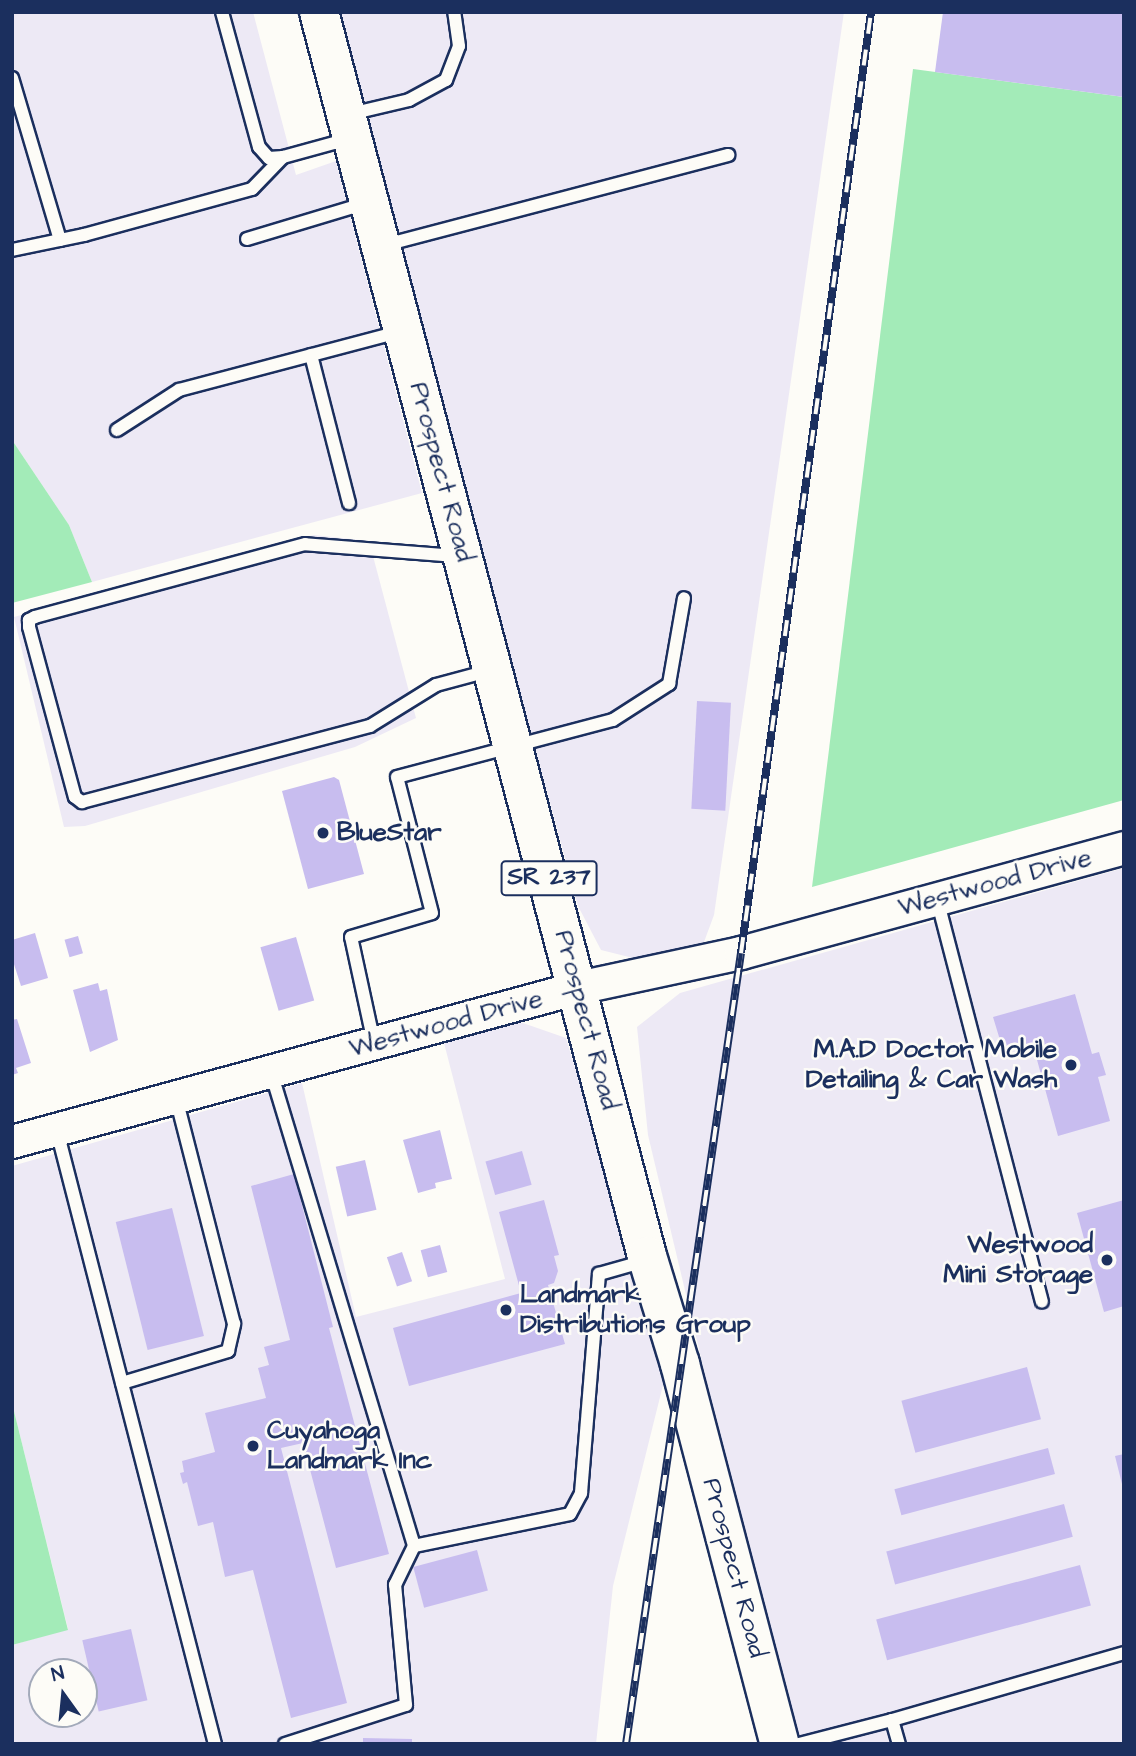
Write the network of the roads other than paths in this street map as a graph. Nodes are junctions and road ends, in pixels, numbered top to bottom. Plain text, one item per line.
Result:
1 (222, 12) edge
2 (319, 12) edge
3 (454, 12) edge
4 (12, 78) edge
5 (350, 127) junction
6 (728, 155) dead end
7 (283, 157) junction
8 (369, 202) junction
9 (247, 239) dead end
10 (60, 240) junction
11 (381, 246) junction
12 (12, 250) edge
13 (404, 331) junction
14 (311, 355) junction
15 (117, 430) dead end
16 (349, 503) dead end
17 (464, 557) junction
18 (684, 598) dead end
19 (494, 669) junction
20 (514, 745) junction
21 (1124, 848) edge
22 (937, 899) junction
23 (578, 988) junction
24 (374, 1044) junction
25 (271, 1072) junction
26 (176, 1097) junction
27 (57, 1130) junction
28 (12, 1142) edge
29 (648, 1260) junction
30 (1042, 1302) dead end
31 (122, 1383) junction
32 (414, 1546) junction
33 (1124, 1654) edge
34 (892, 1720) junction
35 (215, 1744) edge
36 (285, 1744) edge
37 (780, 1744) edge
38 (799, 1744) edge
39 (899, 1744) edge

1 - 7 lane
2 - 5 main road, Prospect Road / SR 237
3 - 5 lane
4 - 10 lane
5 - 7 lane
5 - 8 main road, Prospect Road / SR 237
6 - 11 lane
7 - 10 lane
8 - 9 lane
8 - 11 main road, Prospect Road / SR 237
10 - 12 lane
11 - 13 main road, Prospect Road / SR 237
13 - 14 lane
13 - 17 main road, Prospect Road / SR 237
14 - 15 lane
14 - 16 lane
17 - 19 main road, Prospect Road / SR 237
17 - 19 lane
18 - 20 lane
19 - 20 main road, Prospect Road / SR 237
20 - 23 main road, Prospect Road / SR 237
20 - 24 lane
21 - 22 street, Westwood Drive
22 - 23 street, Westwood Drive
22 - 30 lane
23 - 24 street, Westwood Drive
23 - 29 main road, Prospect Road / SR 237
24 - 25 street, Westwood Drive
25 - 26 street, Westwood Drive
25 - 32 lane
26 - 27 street, Westwood Drive
26 - 31 lane
27 - 28 street, Westwood Drive
27 - 31 lane
29 - 32 lane
29 - 37 main road, Prospect Road / SR 237
31 - 35 lane
32 - 36 lane
33 - 34 lane
34 - 38 lane
34 - 39 lane

